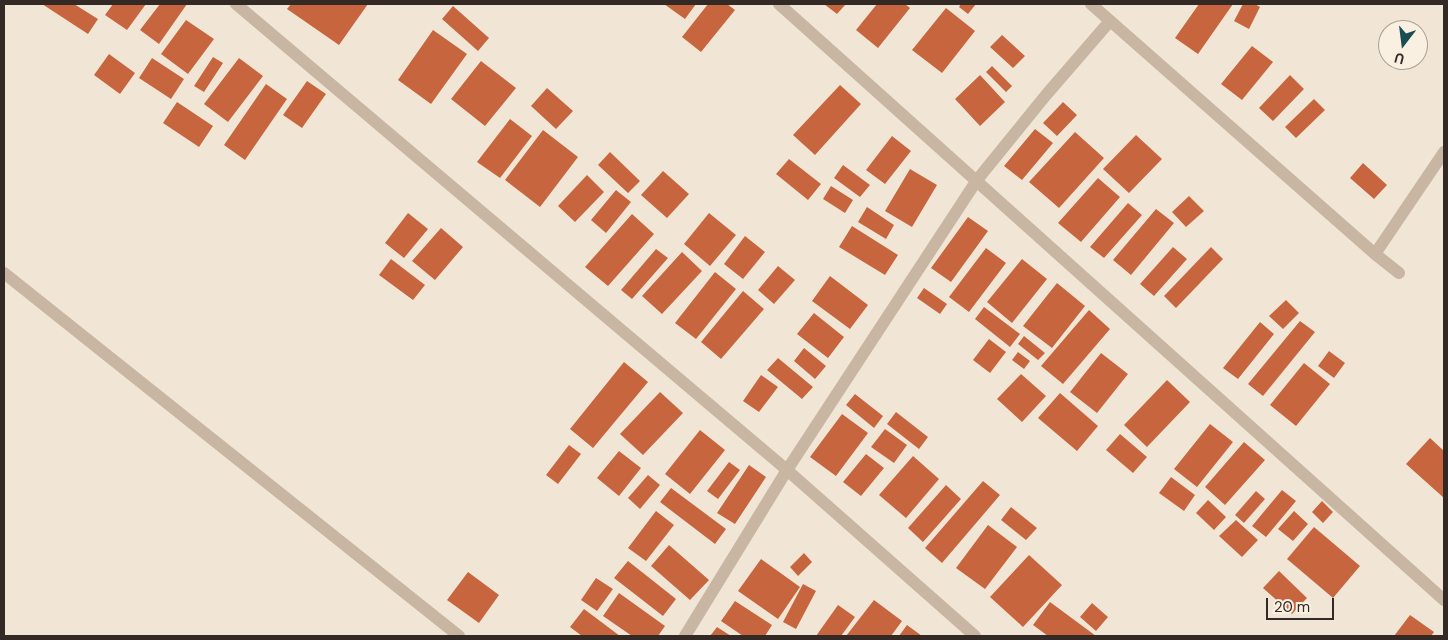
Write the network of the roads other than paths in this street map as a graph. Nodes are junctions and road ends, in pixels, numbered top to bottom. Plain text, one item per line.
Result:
1 (236, 4) edge
2 (779, 4) edge
3 (1091, 4) edge
4 (1110, 21) junction
5 (1444, 152) edge
6 (977, 180) junction
7 (1375, 254) junction
8 (4, 273) edge
9 (1399, 273) dead end
10 (787, 470) junction
11 (1444, 600) edge
12 (459, 636) edge
13 (685, 636) edge
14 (975, 636) edge

1 - 10 street
2 - 6 street
3 - 4 street
4 - 6 street
4 - 7 street
5 - 7 street
6 - 10 street
6 - 11 street
7 - 9 street
8 - 12 street
10 - 13 street
10 - 14 street

